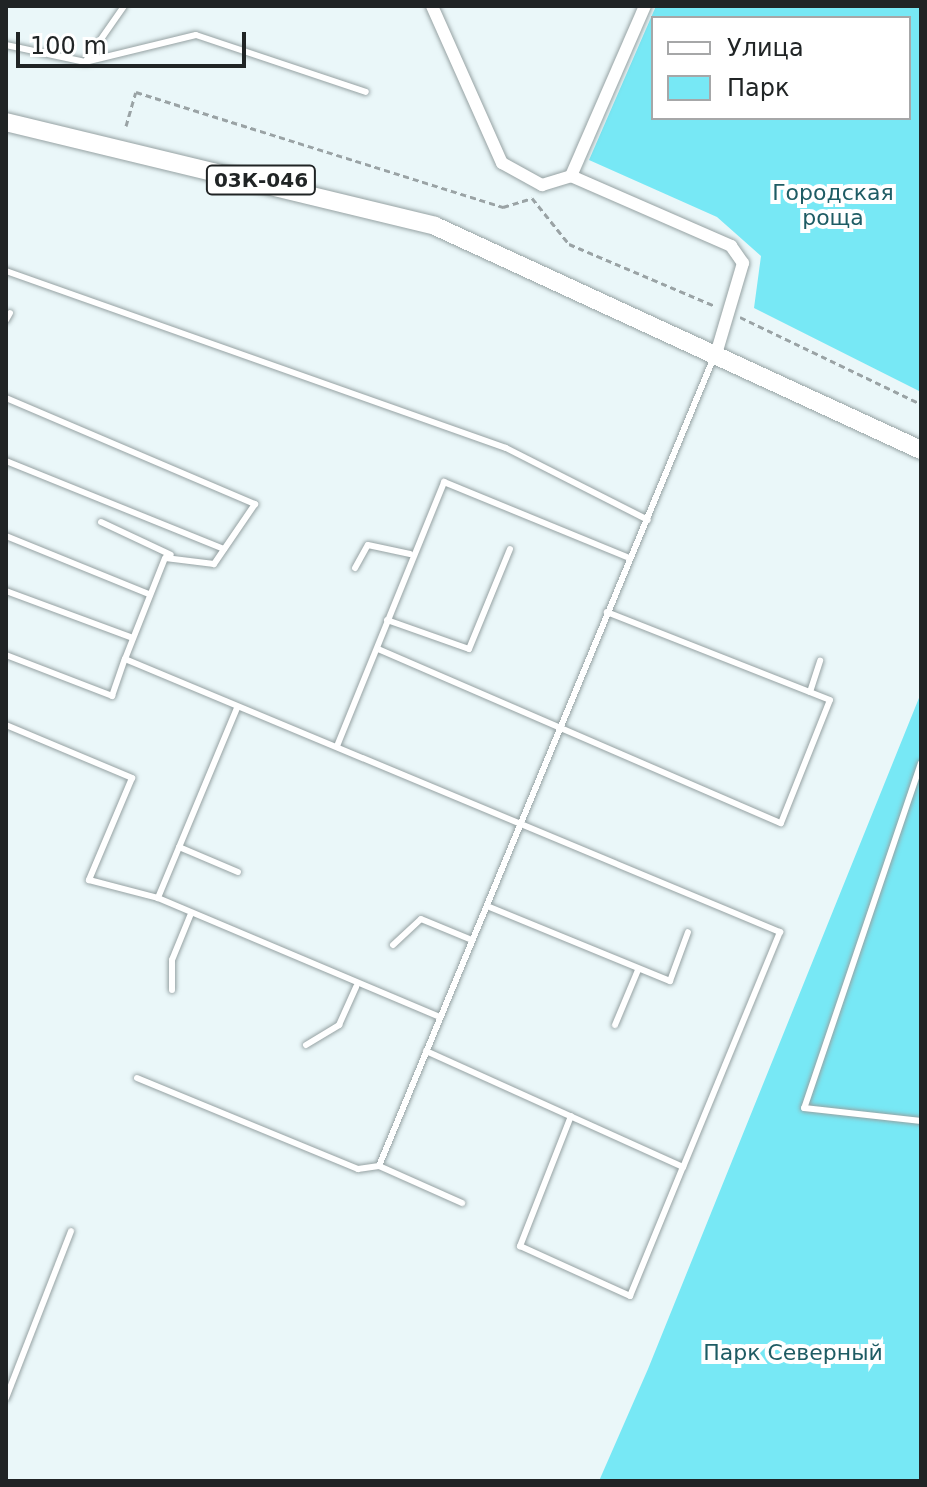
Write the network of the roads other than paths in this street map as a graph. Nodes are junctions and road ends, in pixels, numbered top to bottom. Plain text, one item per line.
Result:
1 (124, 6) edge
2 (432, 6) edge
3 (645, 6) edge
4 (6, 45) edge
5 (85, 62) junction
6 (366, 92) dead end
7 (6, 122) edge
8 (571, 176) junction
9 (6, 271) edge
10 (10, 313) dead end
11 (6, 320) edge
12 (716, 354) junction
13 (6, 398) edge
14 (921, 450) edge
15 (6, 461) edge
16 (648, 520) junction
17 (101, 522) dead end
18 (6, 536) edge
19 (224, 549) junction
20 (510, 549) dead end
21 (410, 554) junction
22 (171, 555) junction
23 (627, 557) junction
24 (355, 568) dead end
25 (6, 591) edge
26 (149, 594) junction
27 (607, 612) junction
28 (387, 620) junction
29 (133, 638) junction
30 (378, 649) junction
31 (6, 655) edge
32 (125, 659) junction
33 (820, 661) dead end
34 (810, 692) junction
35 (237, 708) junction
36 (6, 725) edge
37 (559, 731) junction
38 (337, 746) junction
39 (921, 763) edge
40 (523, 822) junction
41 (179, 847) junction
42 (238, 872) dead end
43 (158, 898) junction
44 (487, 906) junction
45 (190, 916) junction
46 (688, 932) dead end
47 (472, 940) junction
48 (393, 945) dead end
49 (638, 970) junction
50 (356, 987) dead end
51 (172, 990) dead end
52 (438, 1016) junction
53 (615, 1025) dead end
54 (306, 1045) dead end
55 (426, 1051) junction
56 (137, 1078) dead end
57 (571, 1116) junction
58 (921, 1121) edge
59 (379, 1166) junction
60 (683, 1167) junction
61 (462, 1203) dead end
62 (71, 1231) dead end
63 (6, 1398) edge

1 - 5 lane
2 - 8 street
3 - 8 street
4 - 5 lane
5 - 6 lane
7 - 12 main road, 03К-046
8 - 12 street
9 - 16 lane
10 - 11 lane
12 - 14 main road, 03К-046
12 - 16 lane
13 - 19 lane
15 - 19 lane
16 - 23 lane
17 - 22 lane
18 - 26 lane
19 - 22 lane
20 - 28 lane
21 - 23 lane
21 - 24 lane
21 - 28 lane
22 - 26 lane
23 - 27 lane
25 - 29 lane
26 - 29 lane
27 - 34 lane
27 - 37 lane
28 - 30 lane
29 - 32 lane
30 - 37 lane
30 - 38 lane
31 - 32 lane
32 - 35 lane
33 - 34 lane
34 - 37 lane
35 - 38 lane
35 - 41 lane
36 - 43 lane
37 - 40 lane
38 - 40 lane
39 - 58 lane
40 - 44 lane
40 - 60 lane
41 - 42 lane
41 - 43 lane
43 - 45 lane
44 - 47 lane
44 - 49 lane
45 - 51 lane
45 - 52 lane
46 - 49 lane
47 - 48 lane
47 - 52 lane
49 - 53 lane
50 - 54 lane
52 - 55 lane
55 - 57 lane
55 - 59 lane
56 - 59 lane
57 - 60 lane
57 - 60 lane
59 - 61 lane
62 - 63 lane

